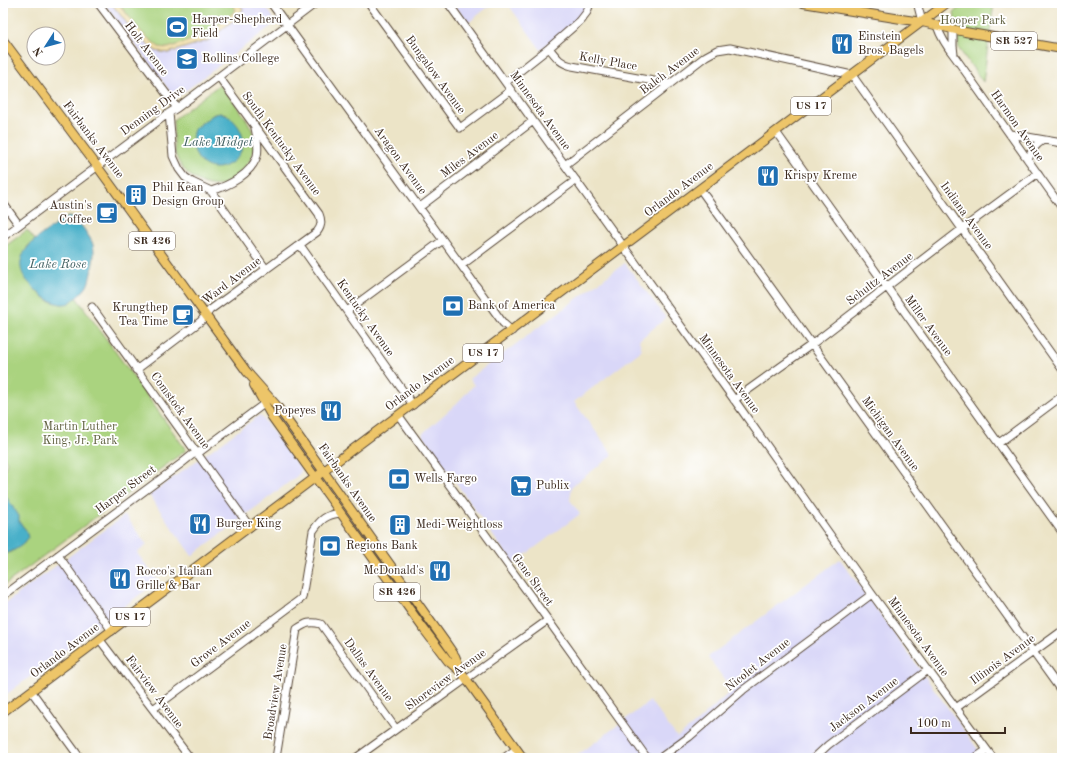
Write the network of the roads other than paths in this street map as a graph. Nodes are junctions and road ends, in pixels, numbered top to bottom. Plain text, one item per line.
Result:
1 (98, 3) edge
2 (271, 3) edge
3 (316, 3) edge
4 (369, 3) edge
5 (448, 3) edge
6 (590, 3) edge
7 (803, 3) edge
8 (916, 3) edge
9 (947, 3) edge
10 (922, 22) junction
11 (287, 25) junction
12 (937, 26) junction
13 (953, 30) junction
14 (3, 40) edge
15 (549, 48) junction
16 (1062, 49) edge
17 (955, 57) junction
18 (852, 75) junction
19 (219, 77) junction
20 (506, 82) junction
21 (670, 84) junction
22 (511, 90) junction
23 (177, 108) junction
24 (169, 113) junction
25 (534, 121) junction
26 (255, 128) junction
27 (776, 132) junction
28 (1010, 134) junction
29 (1043, 140) junction
30 (1062, 143) edge
31 (272, 150) junction
32 (257, 157) junction
33 (1028, 160) junction
34 (565, 165) junction
35 (97, 166) junction
36 (1038, 173) junction
37 (576, 180) junction
38 (700, 189) junction
39 (211, 191) junction
40 (3, 203) edge
41 (420, 207) junction
42 (1062, 208) edge
43 (19, 225) junction
44 (322, 225) joint
45 (962, 229) junction
46 (3, 237) edge
47 (443, 240) junction
48 (300, 245) junction
49 (624, 246) junction
50 (462, 265) junction
51 (266, 269) junction
52 (886, 288) junction
53 (92, 307) dead end
54 (347, 311) junction
55 (205, 316) junction
56 (512, 330) junction
57 (811, 345) junction
58 (1062, 369) edge
59 (136, 370) junction
60 (246, 372) junction
61 (1062, 396) edge
62 (734, 400) junction
63 (264, 404) junction
64 (413, 405) junction
65 (399, 416) junction
66 (999, 443) junction
67 (196, 453) junction
68 (324, 472) junction
69 (315, 478) junction
70 (340, 513) junction
71 (250, 527) junction
72 (1062, 532) edge
73 (58, 555) junction
74 (872, 594) junction
75 (3, 596) edge
76 (548, 620) junction
77 (297, 629) joint
78 (1062, 630) edge
79 (112, 631) junction
80 (100, 640) junction
81 (1033, 652) junction
82 (928, 670) junction
83 (464, 676) junction
84 (32, 692) junction
85 (1062, 692) edge
86 (956, 708) junction
87 (153, 709) junction
88 (3, 712) edge
89 (396, 729) junction
90 (516, 749) junction
91 (986, 750) junction
92 (80, 758) edge
93 (190, 758) edge
94 (276, 758) edge
95 (356, 758) edge
96 (504, 758) edge
97 (523, 758) edge
98 (647, 758) edge
99 (660, 758) edge
100 (814, 758) edge
101 (975, 758) edge
102 (992, 758) edge

1 - 23 street, Holt Avenue
2 - 11 street, Aragon Avenue
3 - 11 street, Denning Drive
4 - 22 street, Bungalow Avenue
5 - 20 street, Minnesota Avenue
6 - 15 street
7 - 10 main road
8 - 10 street
9 - 10 main road, Orlando Avenue / US 17
10 - 12 main road, SR 527
10 - 18 main road, Orlando Avenue / US 17
11 - 19 street, Denning Drive
11 - 41 street, Aragon Avenue
12 - 13 main road, SR 527
12 - 17 street, Harmon Avenue
13 - 16 main road, SR 527
13 - 17 street, Harmon Avenue
14 - 35 main road, Fairbanks Avenue / SR 426
15 - 20 street
15 - 21 street, Kelly Place
17 - 28 street, Harmon Avenue
18 - 21 street, Balch Avenue
18 - 27 main road, Orlando Avenue / US 17
18 - 45 street, Indiana Avenue
19 - 23 street, Denning Drive
19 - 26 street, South Kentucky Avenue
20 - 22 street, Minnesota Avenue
21 - 34 street, Balch Avenue
22 - 25 street, Minnesota Avenue
23 - 24 street, Denning Drive
24 - 35 street, Denning Drive
24 - 39 street
25 - 34 street, Minnesota Avenue
25 - 41 street, Miles Avenue
26 - 31 street, South Kentucky Avenue
26 - 32 street
27 - 38 main road, Orlando Avenue / US 17
27 - 52 street, Miller Avenue
28 - 29 street
28 - 33 street, Harmon Avenue
29 - 30 street
29 - 33 street
31 - 32 street
31 - 44 street, South Kentucky Avenue
32 - 39 street
33 - 36 street, Harmon Avenue
34 - 37 street, Minnesota Avenue
35 - 43 street, Denning Drive
35 - 55 main road, Fairbanks Avenue / SR 426
36 - 42 street, Harmon Avenue
36 - 45 street, Schultz Avenue
37 - 49 street, Minnesota Avenue
37 - 50 street
38 - 49 main road, Orlando Avenue / US 17
38 - 57 street, Michigan Avenue
39 - 51 street
40 - 43 street
41 - 47 street, Aragon Avenue
43 - 46 street, Denning Drive
44 - 48 street, Ward Avenue
45 - 52 street, Schultz Avenue
45 - 58 street, Indiana Avenue
47 - 50 street, Aragon Avenue
47 - 54 street
48 - 51 street, Ward Avenue
48 - 54 street, Kentucky Avenue
49 - 56 main road, Orlando Avenue / US 17
49 - 62 street, Minnesota Avenue
50 - 56 street, Aragon Avenue
51 - 55 street, Ward Avenue
52 - 57 street, Schultz Avenue
52 - 66 street, Miller Avenue
53 - 59 street, Comstock Avenue
54 - 64 street, Kentucky Avenue
55 - 59 street, Ward Avenue
55 - 60 main road, Fairbanks Avenue / SR 426
56 - 64 main road, Orlando Avenue / US 17
57 - 62 street, Schultz Avenue
57 - 81 street, Michigan Avenue
59 - 67 street, Comstock Avenue
60 - 63 main road, Fairbanks Avenue / SR 426
60 - 68 main road, Fairbanks Avenue / SR 426
61 - 66 street
62 - 74 street, Minnesota Avenue
63 - 67 street, Harper Street
63 - 69 main road, Fairbanks Avenue / SR 426
64 - 65 main road, Orlando Avenue / US 17
65 - 68 main road, Orlando Avenue / US 17
65 - 76 street, Gene Street
66 - 72 street, Miller Avenue
67 - 71 street, Comstock Avenue
67 - 73 street, Harper Street
68 - 69 main road, Orlando Avenue / US 17
68 - 83 main road, Fairbanks Avenue / SR 426
69 - 70 main road, Fairbanks Avenue / SR 426
69 - 71 main road, Orlando Avenue / US 17
70 - 83 main road, Fairbanks Avenue / SR 426
70 - 87 street, Grove Avenue
71 - 79 main road, Orlando Avenue / US 17
73 - 75 street, Harper Street
73 - 79 street
74 - 82 street, Minnesota Avenue
74 - 99 street, Nicolet Avenue
76 - 83 street, Shoreview Avenue
76 - 98 street, Gene Street
77 - 89 street, Dallas Avenue
77 - 94 street, Broadview Avenue
78 - 81 street, Illinois Avenue
79 - 80 main road, Orlando Avenue / US 17
80 - 84 main road, Orlando Avenue / US 17
80 - 87 street, Fairview Avenue
81 - 85 street, Michigan Avenue
81 - 86 street, Illinois Avenue
82 - 86 street, Minnesota Avenue
82 - 100 street, Jackson Avenue
83 - 89 street, Shoreview Avenue
83 - 90 main road, Fairbanks Avenue / SR 426
84 - 88 main road, Orlando Avenue / US 17
84 - 92 street
86 - 91 street, Minnesota Avenue
87 - 93 street, Fairview Avenue
89 - 95 street, Shoreview Avenue
90 - 96 street
90 - 97 main road, Fairbanks Avenue / SR 426
91 - 101 street
91 - 102 street, Minnesota Avenue

